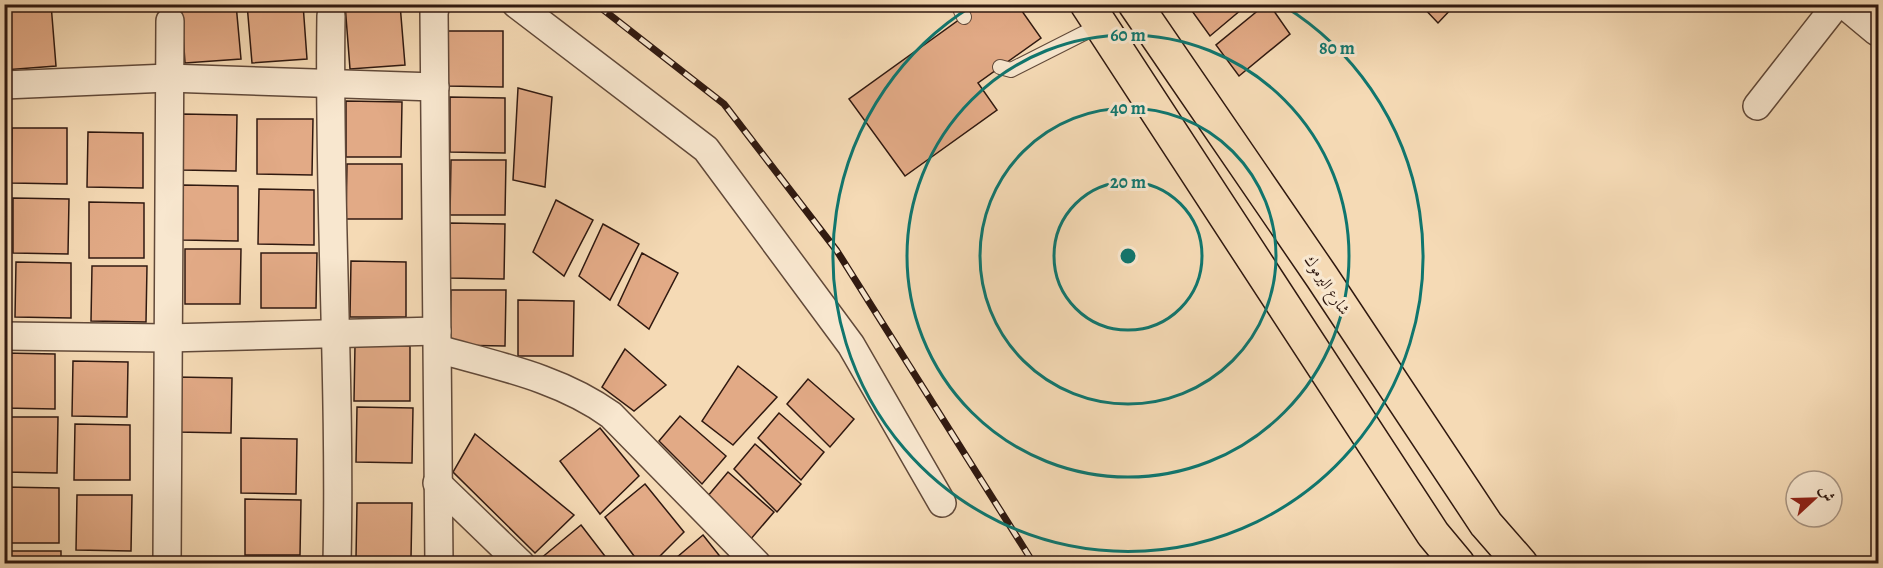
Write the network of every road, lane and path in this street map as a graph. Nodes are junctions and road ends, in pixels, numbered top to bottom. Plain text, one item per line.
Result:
1 (436, 4) edge
2 (516, 4) edge
3 (1135, 4) edge
4 (1837, 4) edge
5 (1848, 4) edge
6 (1094, 15) edge
7 (331, 16) dead end
8 (170, 21) dead end
9 (1878, 29) edge
10 (1000, 67) dead end
11 (168, 78) junction
12 (4, 85) edge
13 (330, 85) junction
14 (435, 87) junction
15 (1757, 106) dead end
16 (337, 333) junction
17 (4, 336) edge
18 (167, 338) junction
19 (438, 340) junction
20 (437, 483) junction
21 (942, 503) dead end
22 (167, 564) edge
23 (338, 564) edge
24 (439, 564) edge
25 (521, 564) edge
26 (758, 564) edge
27 (1458, 564) edge
28 (1521, 564) edge

1 - 14 street
2 - 21 street
3 - 28 highway, شارع اليرموك
4 - 15 street
5 - 9 street
6 - 10 lane
6 - 27 highway
7 - 13 street
8 - 11 street
11 - 12 street
11 - 13 street
11 - 18 street
13 - 14 street
13 - 16 street
14 - 19 street
16 - 18 street
16 - 19 street
16 - 23 street
17 - 18 street
18 - 22 street
19 - 20 street
19 - 26 street
20 - 24 street
20 - 25 street

